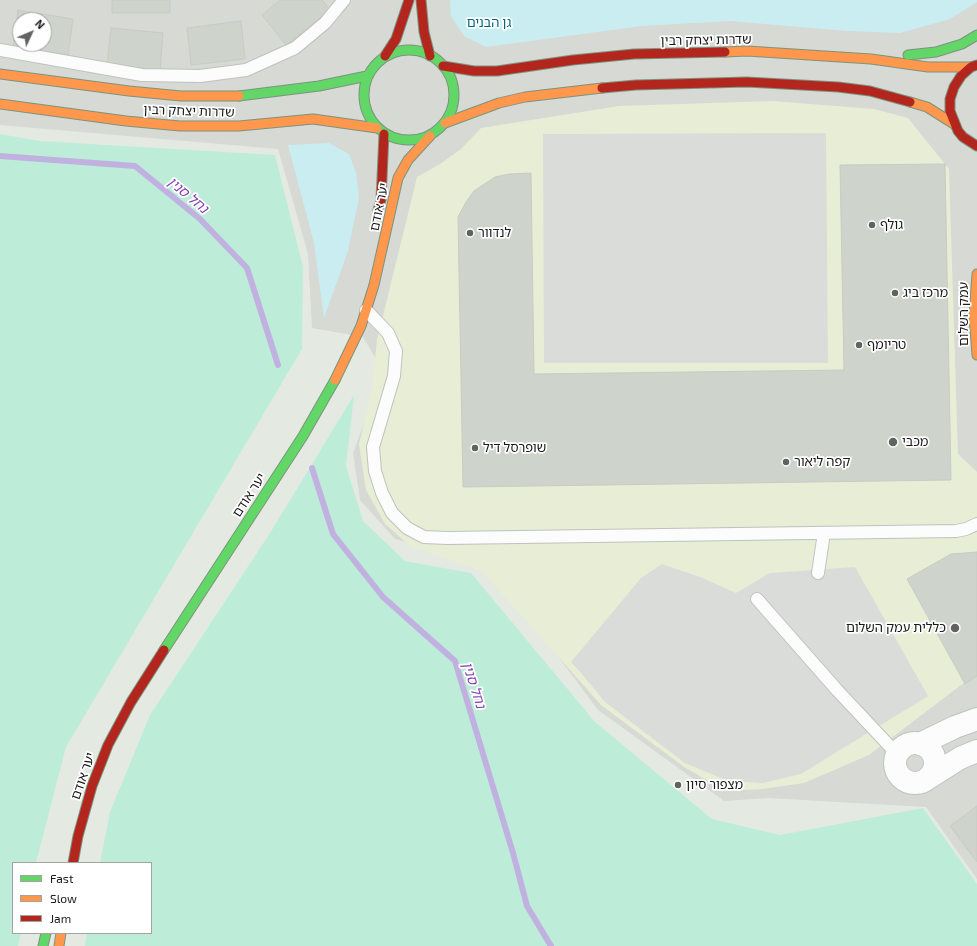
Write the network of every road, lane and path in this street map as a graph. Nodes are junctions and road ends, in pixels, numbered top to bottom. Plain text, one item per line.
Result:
1 (344, 0) edge
2 (409, 0) edge
3 (421, 0) edge
4 (977, 35) edge
5 (0, 50) edge
6 (385, 56) junction
7 (430, 56) junction
8 (871, 59) junction
9 (443, 66) junction
10 (974, 66) edge
11 (0, 74) edge
12 (367, 76) junction
13 (0, 104) edge
14 (445, 123) junction
15 (954, 124) junction
16 (377, 128) junction
17 (384, 134) junction
18 (430, 136) junction
19 (975, 150) edge
20 (377, 215) dead end
21 (977, 274) edge
22 (366, 310) junction
23 (977, 354) edge
24 (977, 524) edge
25 (824, 532) junction
26 (818, 573) dead end
27 (757, 599) dead end
28 (977, 719) edge
29 (920, 744) junction
30 (977, 751) edge
31 (897, 754) junction
32 (927, 779) junction
33 (73, 862) edge
34 (46, 934) edge
35 (61, 934) edge
36 (44, 946) edge
37 (59, 946) edge

1 - 5 lane
2 - 6 main road
3 - 7 main road
4 - 8 main road
6 - 7 main road
6 - 12 main road
7 - 9 main road
8 - 9 main road, שדרות יצחק רבין
8 - 10 main road, שדרות יצחק רבין
9 - 14 main road
10 - 15 main road
11 - 12 main road, שדרות יצחק רבין
12 - 16 main road
13 - 16 main road, שדרות יצחק רבין
14 - 15 main road
14 - 18 main road
15 - 19 main road
16 - 17 main road
17 - 18 main road
17 - 20 main road, יער אודם
18 - 22 main road, יער אודם
21 - 23 main road, עמק השלום
22 - 25 lane
22 - 33 main road, יער אודם
24 - 25 lane
25 - 26 lane
27 - 31 lane
28 - 29 street
29 - 31 street
29 - 32 street
30 - 32 street
31 - 32 street
34 - 36 main road
35 - 37 main road

